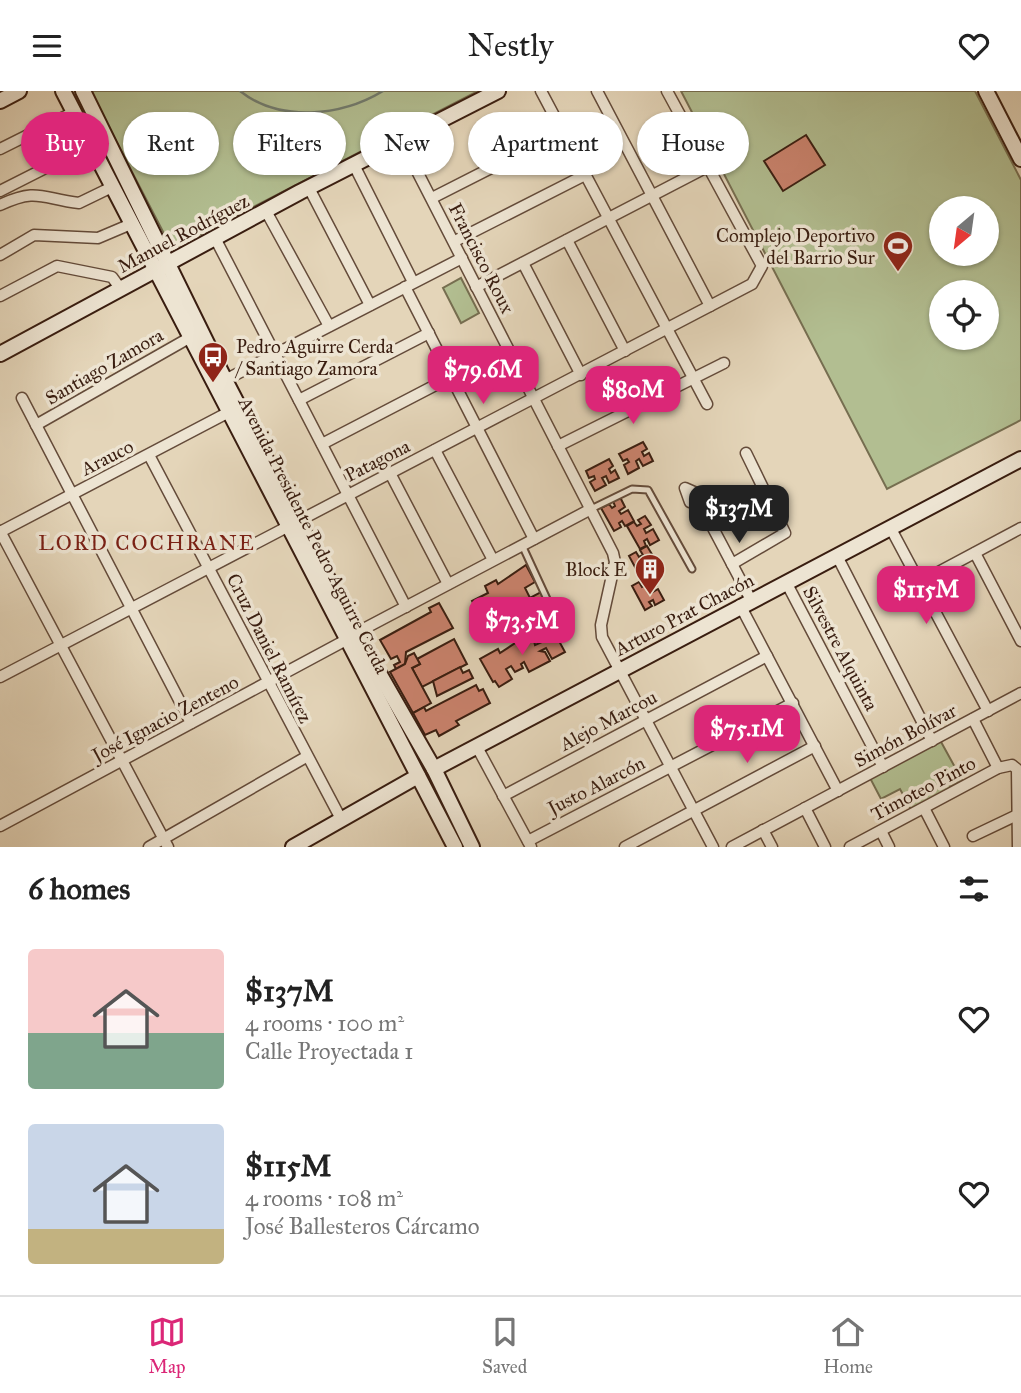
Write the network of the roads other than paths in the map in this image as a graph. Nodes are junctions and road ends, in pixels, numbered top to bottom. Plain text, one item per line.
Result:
1 (19, 91) edge
2 (63, 91) edge
3 (83, 91) edge
4 (498, 91) edge
5 (541, 91) edge
6 (597, 91) edge
7 (667, 91) edge
8 (986, 91) edge
9 (0, 101) edge
10 (74, 112) edge
11 (552, 112) edge
12 (679, 112) edge
13 (454, 113) edge
14 (1016, 135) edge
15 (21, 138) edge
16 (0, 149) edge
17 (1021, 159) edge
18 (360, 162) edge
19 (354, 165) junction
20 (32, 175) edge
21 (106, 175) edge
22 (420, 175) edge
23 (477, 175) edge
24 (584, 175) joint
25 (692, 175) edge
26 (714, 175) edge
27 (112, 187) junction
28 (309, 188) junction
29 (0, 191) edge
30 (652, 197) junction
31 (432, 198) junction
32 (0, 205) edge
33 (266, 211) junction
34 (608, 219) junction
35 (131, 223) junction
36 (215, 238) junction
37 (567, 240) junction
38 (455, 241) junction
39 (0, 255) edge
40 (462, 258) junction
41 (523, 263) junction
42 (160, 266) junction
43 (409, 284) junction
44 (476, 287) junction
45 (120, 288) junction
46 (0, 296) edge
47 (370, 305) junction
48 (710, 306) junction
49 (329, 326) junction
50 (666, 328) junction
51 (429, 333) junction
52 (189, 338) junction
53 (625, 351) junction
54 (0, 354) edge
55 (275, 354) junction
56 (724, 363) dead end
57 (580, 375) junction
58 (451, 377) junction
59 (693, 379) junction
60 (225, 380) junction
61 (22, 398) dead end
62 (533, 398) junction
63 (299, 400) junction
64 (707, 404) dead end
65 (229, 412) junction
66 (36, 425) junction
67 (477, 427) junction
68 (322, 443) junction
69 (558, 446) junction
70 (435, 450) junction
71 (746, 453) dead end
72 (149, 455) junction
73 (1021, 459) edge
74 (390, 473) junction
75 (73, 493) junction
76 (348, 494) junction
77 (701, 504) dead end
78 (590, 509) junction
79 (292, 523) junction
80 (890, 527) junction
81 (1021, 528) edge
82 (0, 532) edge
83 (534, 539) junction
84 (522, 545) junction
85 (975, 553) junction
86 (837, 556) junction
87 (493, 561) junction
88 (732, 564) junction
89 (209, 568) junction
90 (692, 569) dead end
91 (786, 582) junction
92 (920, 582) junction
93 (448, 584) junction
94 (547, 599) dead end
95 (745, 603) junction
96 (131, 607) junction
97 (406, 607) junction
98 (351, 636) junction
99 (1021, 641) edge
100 (60, 645) junction
101 (767, 656) junction
102 (620, 670) junction
103 (0, 677) edge
104 (267, 683) junction
105 (1021, 693) edge
106 (793, 703) junction
107 (988, 711) junction
108 (645, 719) junction
109 (973, 719) junction
110 (191, 723) junction
111 (932, 741) junction
112 (815, 746) junction
113 (477, 747) junction
114 (306, 757) junction
115 (122, 761) junction
116 (670, 767) junction
117 (883, 767) junction
118 (998, 768) junction
119 (434, 769) junction
120 (418, 776) junction
121 (838, 791) junction
122 (503, 796) junction
123 (924, 808) junction
124 (805, 809) junction
125 (693, 811) junction
126 (1017, 815) junction
127 (341, 820) junction
128 (0, 826) edge
129 (763, 831) junction
130 (881, 831) junction
131 (973, 836) dead end
132 (166, 843) edge
133 (530, 844) edge
134 (303, 845) edge
135 (450, 845) edge
136 (149, 847) edge
137 (472, 847) edge
138 (625, 847) edge
139 (713, 847) edge
140 (732, 847) edge
141 (772, 847) edge
142 (825, 847) edge
143 (850, 847) edge
144 (889, 847) edge
145 (944, 847) edge
146 (1018, 847) edge

1 - 9 main road
2 - 10 main road, Avenida Presidente Pedro Aguirre Cerda
3 - 42 main road, Avenida Presidente Pedro Aguirre Cerda
4 - 13 main road, Manuel Rodríguez
5 - 11 street
6 - 30 street
7 - 12 street
8 - 14 main road
14 - 17 main road
15 - 16 street
18 - 19 main road, Manuel Rodríguez
19 - 28 main road, Manuel Rodríguez
19 - 43 street
20 - 29 street
21 - 27 main road, Avenida Presidente Pedro Aguirre Cerda
22 - 31 street, Francisco Roux
23 - 31 street
24 - 34 street
24 - 38 street
25 - 30 street
26 - 48 street, Patagona
27 - 32 street
27 - 35 main road, Avenida Presidente Pedro Aguirre Cerda
28 - 33 main road, Manuel Rodríguez
28 - 47 street
30 - 34 street
30 - 48 street
31 - 38 street, Francisco Roux
33 - 36 main road, Manuel Rodríguez
33 - 49 street
34 - 37 street
34 - 50 street
35 - 39 street
35 - 42 main road, Avenida Presidente Pedro Aguirre Cerda
36 - 42 main road, Manuel Rodríguez
36 - 55 street
37 - 41 street
37 - 53 street
38 - 40 street, Francisco Roux
40 - 43 street
40 - 44 street, Francisco Roux
41 - 44 street
41 - 57 street
42 - 45 main road, Manuel Rodríguez
42 - 52 main road, Avenida Presidente Pedro Aguirre Cerda
42 - 60 main road, Avenida Presidente Pedro Aguirre Cerda
43 - 47 street
43 - 51 street
44 - 62 street, Francisco Roux
45 - 46 street
45 - 54 main road, Manuel Rodríguez
47 - 49 street
48 - 50 street, Patagona
49 - 55 street
50 - 53 street, Patagona
50 - 59 street
51 - 58 street
51 - 63 street
52 - 65 main road, Avenida Presidente Pedro Aguirre Cerda
52 - 66 street, Santiago Zamora
53 - 57 street, Patagona
55 - 60 street
55 - 63 street
56 - 59 street
57 - 62 street, Patagona
58 - 67 street
58 - 68 street
59 - 64 street
59 - 69 street
60 - 79 main road, Avenida Presidente Pedro Aguirre Cerda
61 - 66 street
62 - 67 street, Patagona
62 - 69 street, Francisco Roux
63 - 68 street
65 - 72 street, Arauco
65 - 79 main road, Avenida Presidente Pedro Aguirre Cerda
66 - 75 street
67 - 70 street, Patagona
67 - 83 street
68 - 76 street
69 - 78 street, Francisco Roux
70 - 74 street, Patagona
70 - 87 street
71 - 88 street
72 - 75 street, Arauco
72 - 89 street, Cruz Daniel Ramírez
73 - 80 main road, Arturo Prat Chacón
74 - 76 street, Patagona
74 - 93 street
75 - 82 street, Arauco
75 - 96 street
76 - 79 street, Patagona
76 - 97 street
77 - 88 street
78 - 83 street, José Ignacio Zenteno
78 - 90 lane
78 - 102 street, Francisco Roux
79 - 89 street, Patagona
79 - 98 main road, Avenida Presidente Pedro Aguirre Cerda
80 - 86 main road, Arturo Prat Chacón
80 - 92 street
81 - 85 street
82 - 100 street
83 - 84 street, José Ignacio Zenteno
84 - 87 street, José Ignacio Zenteno
84 - 94 lane
85 - 92 street
85 - 99 street
86 - 91 main road, Arturo Prat Chacón
86 - 111 street
87 - 93 street, José Ignacio Zenteno
88 - 95 street
89 - 96 street, Patagona
89 - 104 street, Cruz Daniel Ramírez
91 - 95 main road, Arturo Prat Chacón
91 - 117 street, Silvestre Alquinta
92 - 107 street
93 - 97 street, José Ignacio Zenteno
95 - 101 street
95 - 102 main road, Arturo Prat Chacón
96 - 100 street, Patagona
96 - 110 street
97 - 98 street, José Ignacio Zenteno
98 - 104 street, José Ignacio Zenteno
98 - 119 main road, Avenida Presidente Pedro Aguirre Cerda
98 - 120 main road, Avenida Presidente Pedro Aguirre Cerda
100 - 103 street, Patagona
100 - 115 street
101 - 106 street
101 - 108 street, Alejo Marcou
102 - 108 street, Francisco Roux
102 - 113 main road, Arturo Prat Chacón
104 - 110 street, José Ignacio Zenteno
104 - 114 street, Cruz Daniel Ramírez
105 - 107 street, Simón Bolívar
106 - 112 street
106 - 116 street, Justo Alarcón
107 - 109 street, Simón Bolívar
108 - 116 street, Francisco Roux
108 - 122 street, Alejo Marcou
109 - 111 street, Simón Bolívar
109 - 118 street
110 - 115 street, José Ignacio Zenteno
111 - 117 street, Simón Bolívar
112 - 121 street
112 - 125 street
113 - 119 main road, Arturo Prat Chacón
113 - 122 street
114 - 127 street, Cruz Daniel Ramírez
114 - 132 street
115 - 128 street, José Ignacio Zenteno
115 - 132 street
116 - 125 street, Francisco Roux
116 - 133 street, Justo Alarcón
117 - 121 street, Simón Bolívar
118 - 123 street, Timoteo Pinto
118 - 126 street, Timoteo Pinto
119 - 120 street, Arturo Prat Chacón
119 - 137 main road, Avenida Presidente Pedro Aguirre Cerda
120 - 127 main road, Arturo Prat Chacón
120 - 135 main road, Avenida Presidente Pedro Aguirre Cerda
121 - 124 street, Simón Bolívar
122 - 133 street
123 - 130 street, Timoteo Pinto
123 - 145 street
124 - 129 street, Simón Bolívar
124 - 142 street
125 - 138 street
125 - 139 street, Francisco Roux
126 - 131 street
126 - 146 street
127 - 134 main road, Arturo Prat Chacón
129 - 140 street, Simón Bolívar
129 - 141 street
130 - 143 street, Timoteo Pinto
130 - 144 street
132 - 136 street

